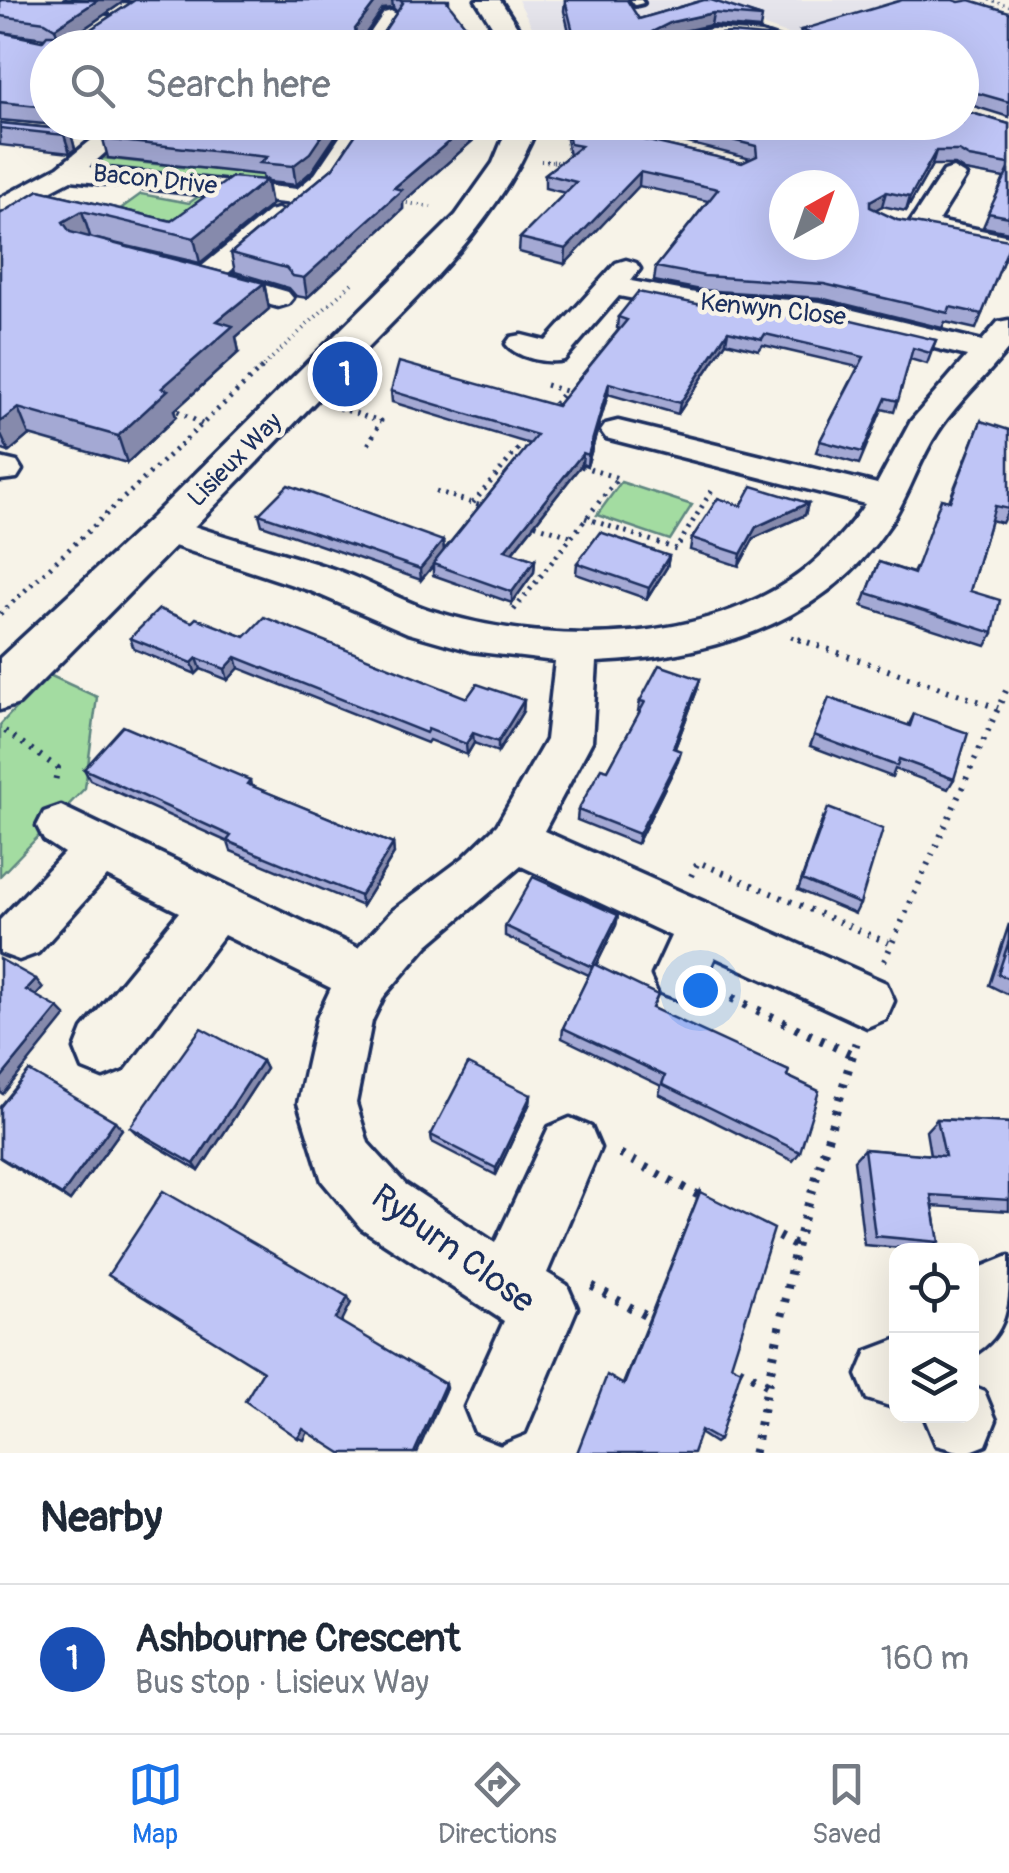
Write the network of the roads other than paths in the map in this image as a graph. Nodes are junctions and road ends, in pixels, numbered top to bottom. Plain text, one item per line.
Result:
1 (76, 0) edge
2 (488, 0) edge
3 (139, 4) edge
4 (391, 17) edge
5 (104, 26) edge
6 (382, 30) edge
7 (507, 30) edge
8 (91, 140) edge
9 (350, 140) edge
10 (518, 140) edge
11 (642, 140) edge
12 (109, 142) joint
13 (674, 150) edge
14 (66, 172) junction
15 (952, 176) dead end
16 (303, 197) junction
17 (0, 208) edge
18 (1009, 244) edge
19 (124, 257) edge
20 (206, 276) junction
21 (278, 298) dead end
22 (999, 341) edge
23 (538, 355) road end
24 (618, 431) dead end
25 (888, 498) junction
26 (166, 530) junction
27 (577, 648) junction
28 (0, 690) edge
29 (514, 840) junction
30 (216, 905) junction
31 (688, 920) junction
32 (19, 936) dead end
33 (680, 975) road end
34 (366, 978) junction
35 (867, 1001) road end
36 (103, 1049) dead end
37 (570, 1148) road end
38 (517, 1267) junction
39 (1009, 1288) edge
40 (979, 1313) edge
41 (500, 1407) dead end

1 - 3 street
2 - 7 street
3 - 5 street
4 - 6 street
8 - 12 street
9 - 16 street
10 - 26 street, Lisieux Way
11 - 13 street
12 - 14 street, Bacon Drive
14 - 16 street, Bacon Drive
14 - 17 street, Bacon Drive
15 - 18 street
16 - 20 street
19 - 20 street
20 - 21 street
22 - 23 street, Kenwyn Close
22 - 25 street
24 - 25 street
25 - 27 street
26 - 27 street
26 - 28 street, Lisieux Way
27 - 29 street, Ryburn Close
29 - 31 street
29 - 34 street, Ryburn Close
30 - 32 street
30 - 34 street
30 - 36 street
31 - 33 street
31 - 35 street
34 - 38 street, Ryburn Close
37 - 38 street
38 - 41 street, Ryburn Close
39 - 40 street

